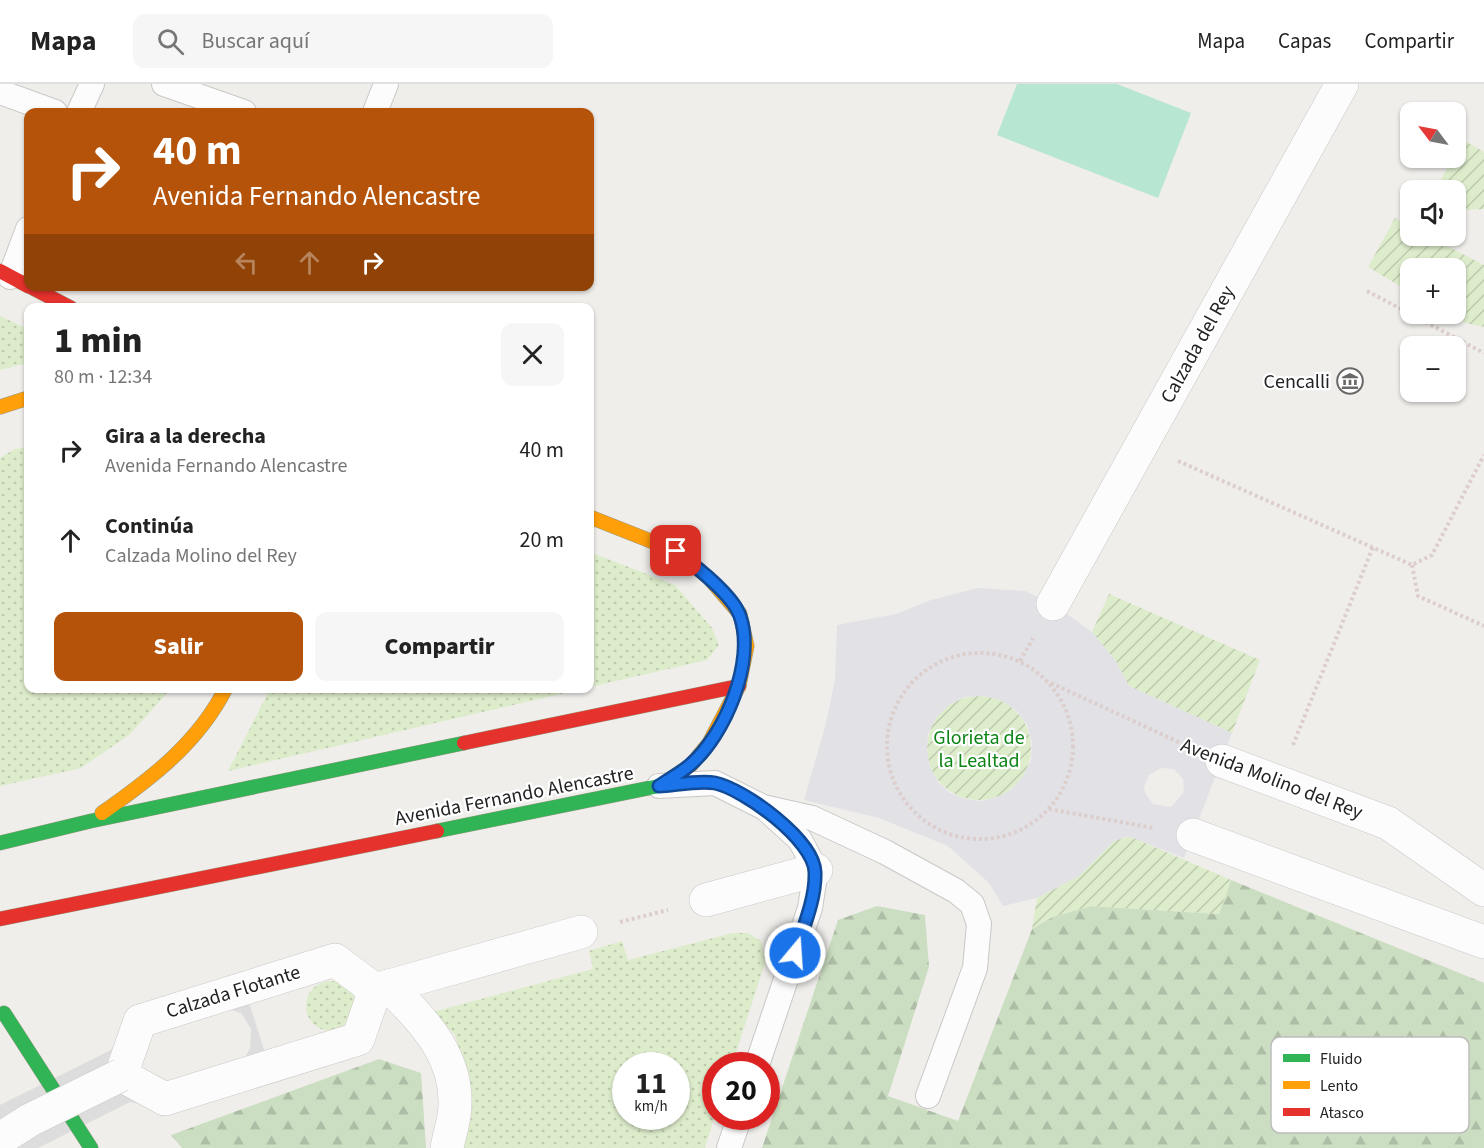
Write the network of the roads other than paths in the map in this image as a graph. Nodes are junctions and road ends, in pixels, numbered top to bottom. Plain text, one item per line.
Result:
1 (92, 84) edge
2 (164, 84) edge
3 (386, 84) edge
4 (1342, 84) edge
5 (0, 92) edge
6 (44, 108) edge
7 (81, 108) edge
8 (233, 108) edge
9 (377, 108) edge
10 (24, 248) edge
11 (17, 280) edge
12 (38, 291) edge
13 (61, 303) edge
14 (24, 399) edge
15 (0, 407) edge
16 (594, 520) edge
17 (1053, 604) dead end
18 (740, 686) junction
19 (223, 693) edge
20 (1222, 761) road end
21 (659, 786) junction
22 (763, 807) junction
23 (91, 821) junction
24 (1193, 835) road end
25 (0, 843) edge
26 (816, 870) junction
27 (1484, 890) edge
28 (706, 900) road end
29 (0, 919) edge
30 (581, 932) road end
31 (1484, 942) edge
32 (381, 988) junction
33 (4, 1013) dead end
34 (761, 1052) edge
35 (121, 1076) junction
36 (928, 1096) dead end
37 (735, 1130) edge
38 (0, 1139) edge
39 (91, 1148) edge
40 (447, 1148) edge
41 (729, 1148) edge

1 - 7 lane
2 - 8 lane
3 - 9 lane
4 - 17 street, Calzada del Rey
5 - 6 lane
10 - 11 lane
12 - 13 street
14 - 15 street
16 - 18 street, Avenida Fernando Alencastre
18 - 21 street, Avenida Fernando Alencastre
18 - 23 street
19 - 23 street
20 - 27 street, Avenida Molino del Rey
21 - 22 lane
21 - 29 street, Avenida Fernando Alencastre
22 - 26 lane
22 - 36 lane
23 - 25 street
24 - 31 street
26 - 28 street
26 - 34 lane
30 - 32 street
32 - 35 street
32 - 35 street, Calzada Flotante
32 - 40 street
33 - 39 street
35 - 38 street, bridge
37 - 41 lane

